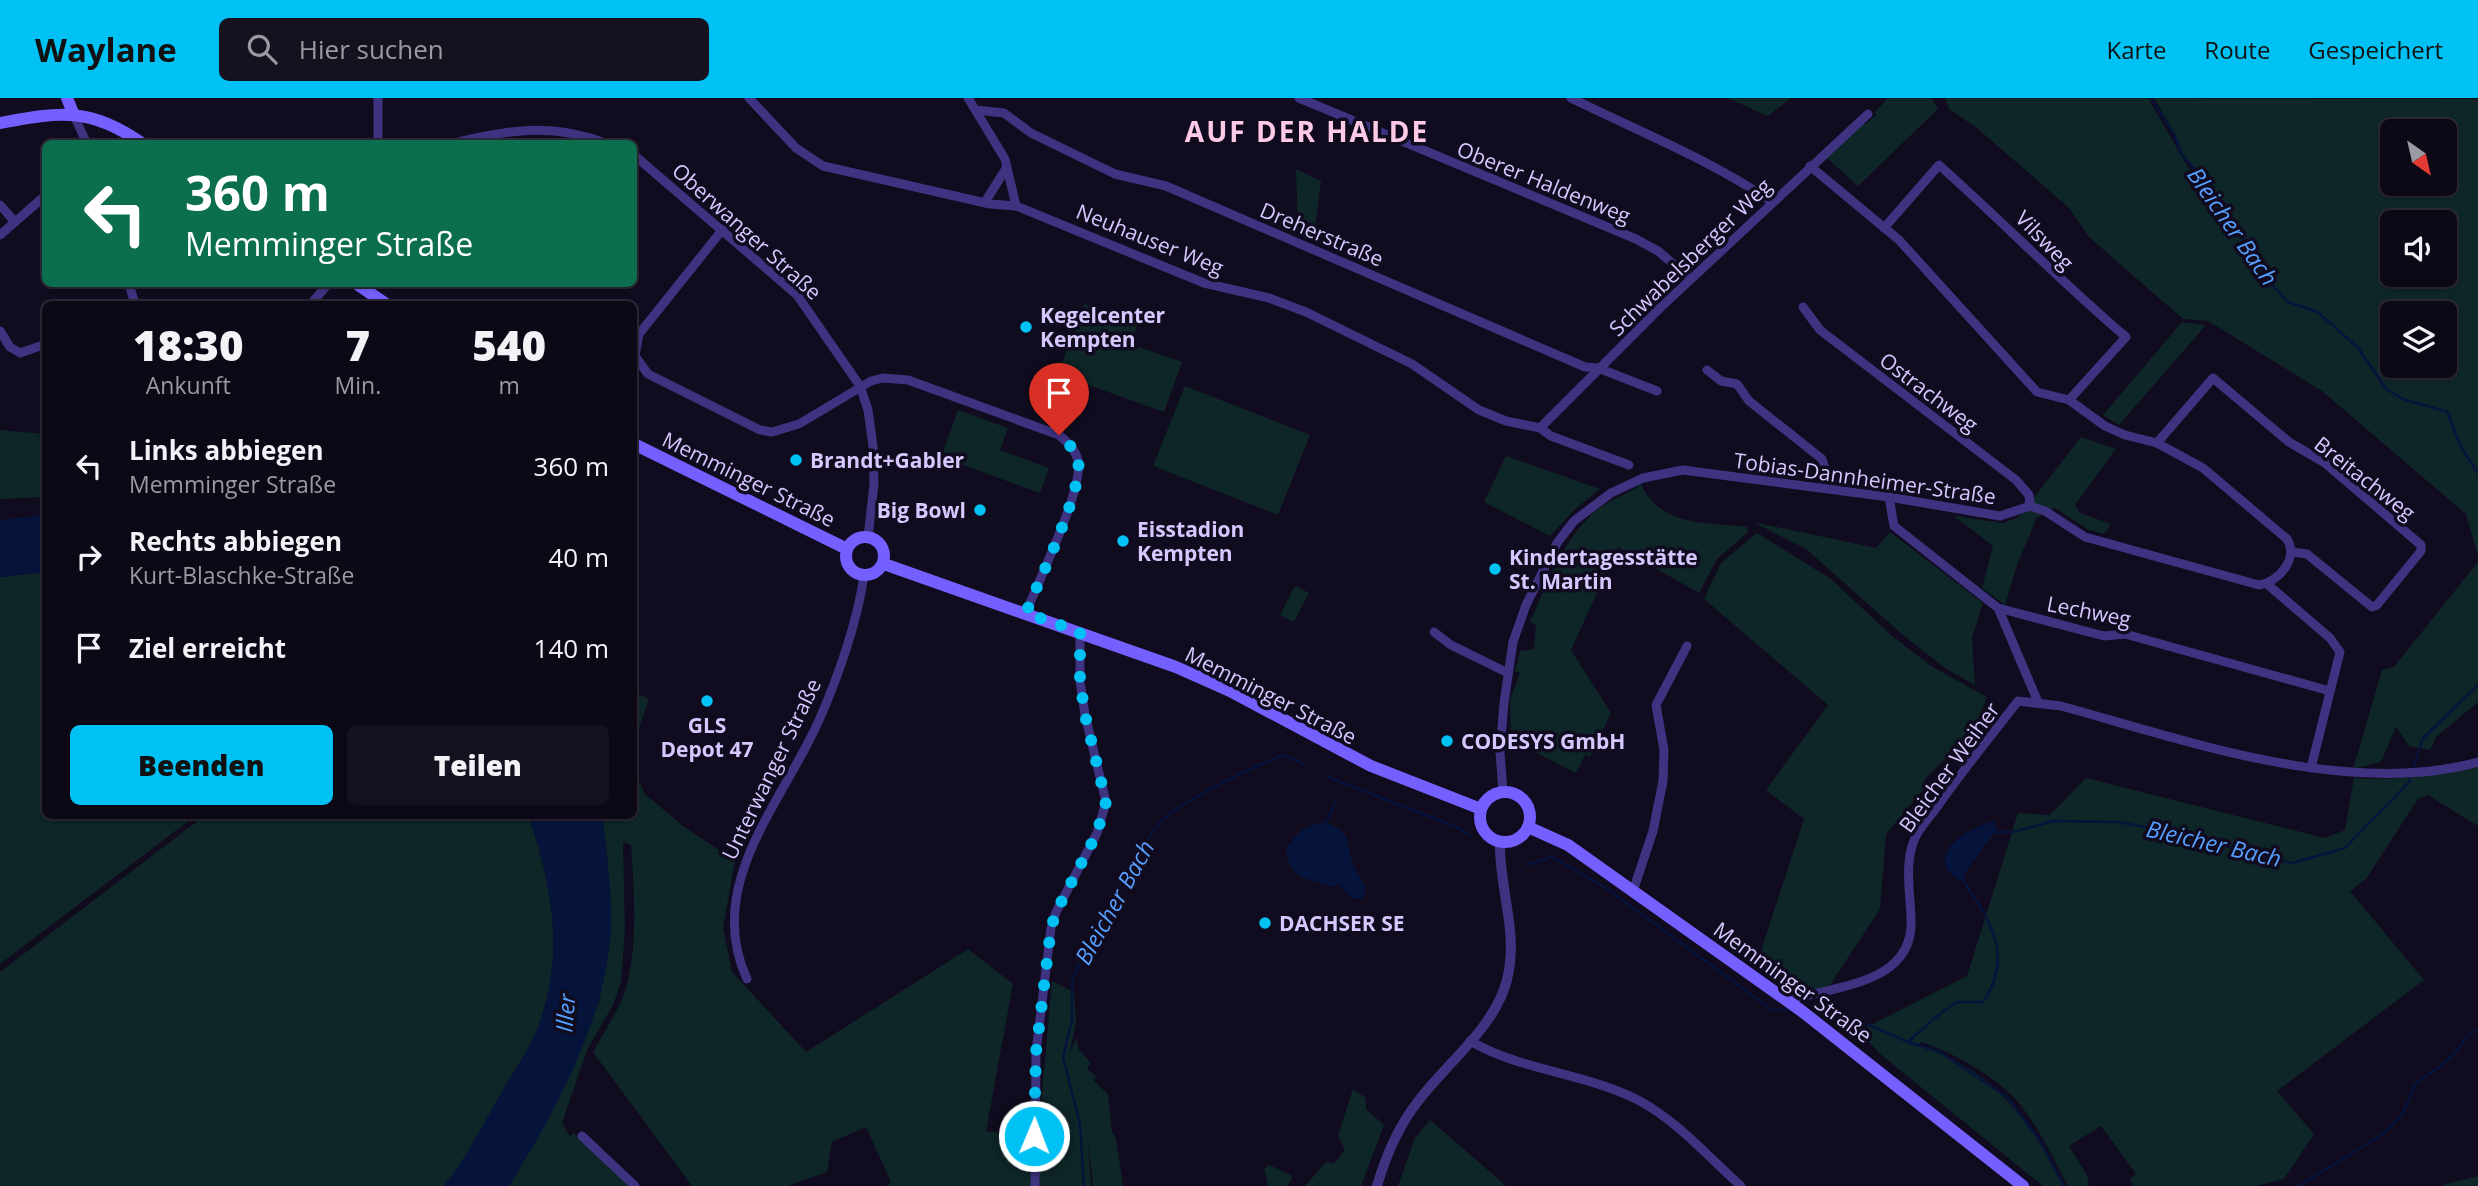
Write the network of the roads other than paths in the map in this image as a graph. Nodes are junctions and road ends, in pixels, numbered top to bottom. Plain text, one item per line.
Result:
1 (67, 98) edge
2 (378, 98) edge
3 (750, 98) edge
4 (968, 98) edge
5 (1299, 98) edge
6 (1571, 98) edge
7 (976, 110) junction
8 (73, 113) junction
9 (1868, 114) dead end
10 (0, 123) edge
11 (85, 140) edge
12 (136, 140) edge
13 (378, 140) edge
14 (470, 140) edge
15 (596, 140) edge
16 (637, 157) edge
17 (1810, 166) junction
18 (1007, 167) junction
19 (42, 198) edge
20 (985, 202) junction
21 (1772, 202) junction
22 (0, 205) edge
23 (1016, 206) junction
24 (15, 222) junction
25 (1884, 228) junction
26 (723, 229) junction
27 (0, 235) edge
28 (1691, 279) junction
29 (325, 287) edge
30 (361, 287) edge
31 (314, 301) edge
32 (382, 301) edge
33 (1803, 307) dead end
34 (0, 331) edge
35 (42, 345) edge
36 (637, 345) edge
37 (637, 359) edge
38 (1598, 368) junction
39 (1707, 370) dead end
40 (860, 386) junction
41 (1657, 391) dead end
42 (2069, 400) junction
43 (1540, 428) junction
44 (2157, 443) junction
45 (637, 445) edge
46 (1629, 465) dead end
47 (1822, 488) junction
48 (1889, 497) junction
49 (2030, 506) junction
50 (868, 537) junction
51 (847, 549) junction
52 (2292, 552) junction
53 (884, 564) junction
54 (864, 575) junction
55 (2267, 584) junction
56 (1998, 608) junction
57 (1026, 613) junction
58 (1080, 632) junction
59 (1434, 632) dead end
60 (1687, 646) dead end
61 (1508, 673) junction
62 (2330, 691) junction
63 (2038, 702) junction
64 (2478, 762) edge
65 (2311, 768) junction
66 (1503, 792) junction
67 (1481, 808) junction
68 (1528, 827) junction
69 (1500, 842) junction
70 (1633, 891) junction
71 (747, 979) dead end
72 (1788, 1001) junction
73 (1470, 1041) junction
74 (582, 1136) dead end
75 (635, 1186) edge
76 (1035, 1186) edge
77 (1377, 1186) edge
78 (1741, 1186) edge
79 (2023, 1186) edge

1 - 8 main road
2 - 13 street
3 - 20 street, Neuhauser Weg
4 - 7 street
5 - 28 street, Oberer Haldenweg
6 - 21 street
7 - 18 street
7 - 38 street, Dreherstraße
8 - 10 main road
8 - 11 street
8 - 12 main road
9 - 17 street, Schwabelsberger Weg
14 - 15 street
16 - 26 street, Oberwanger Straße
17 - 21 street, Schwabelsberger Weg
17 - 25 street
18 - 20 street
18 - 23 street
19 - 24 street
20 - 23 street, Neuhauser Weg
21 - 28 street, Schwabelsberger Weg
22 - 24 street
23 - 43 street, Neuhauser Weg
24 - 27 street
25 - 42 street
25 - 42 street, Vilsweg
26 - 36 street
26 - 40 street, Oberwanger Straße
28 - 38 street, Schwabelsberger Weg
29 - 31 street
30 - 32 main road
33 - 49 street, Ostrachweg
34 - 35 street
37 - 40 street
38 - 41 street, Dreherstraße
38 - 43 street, Schwabelsberger Weg
39 - 47 street
40 - 50 street, Oberwanger Straße
40 - 57 street
42 - 44 street
43 - 46 street
44 - 52 street
44 - 52 street, Breitachweg
45 - 51 main road, Memminger Straße
47 - 48 street, Tobias-Dannheimer-Straße
47 - 61 street, Tobias-Dannheimer-Straße
48 - 49 street, Tobias-Dannheimer-Straße
48 - 56 street, Lechweg
49 - 55 street
50 - 51 main road, Memminger Straße
50 - 53 main road
51 - 54 main road, Memminger Straße
52 - 55 street
53 - 54 main road
53 - 57 main road, Memminger Straße
54 - 71 street, Unterwanger Straße
55 - 62 street
56 - 62 street, Lechweg
56 - 63 street
57 - 58 main road, Memminger Straße
58 - 67 main road, Memminger Straße
58 - 76 street
59 - 61 street
60 - 70 street
61 - 66 street, Tobias-Dannheimer-Straße
62 - 65 street
63 - 65 street
63 - 72 street, Bleicher Weiher
64 - 65 street
66 - 67 main road
66 - 68 main road
67 - 69 main road
68 - 69 main road
68 - 70 main road, Memminger Straße
69 - 73 street
70 - 72 main road, Memminger Straße
72 - 79 main road, Memminger Straße
73 - 77 street
73 - 78 street
74 - 75 street

